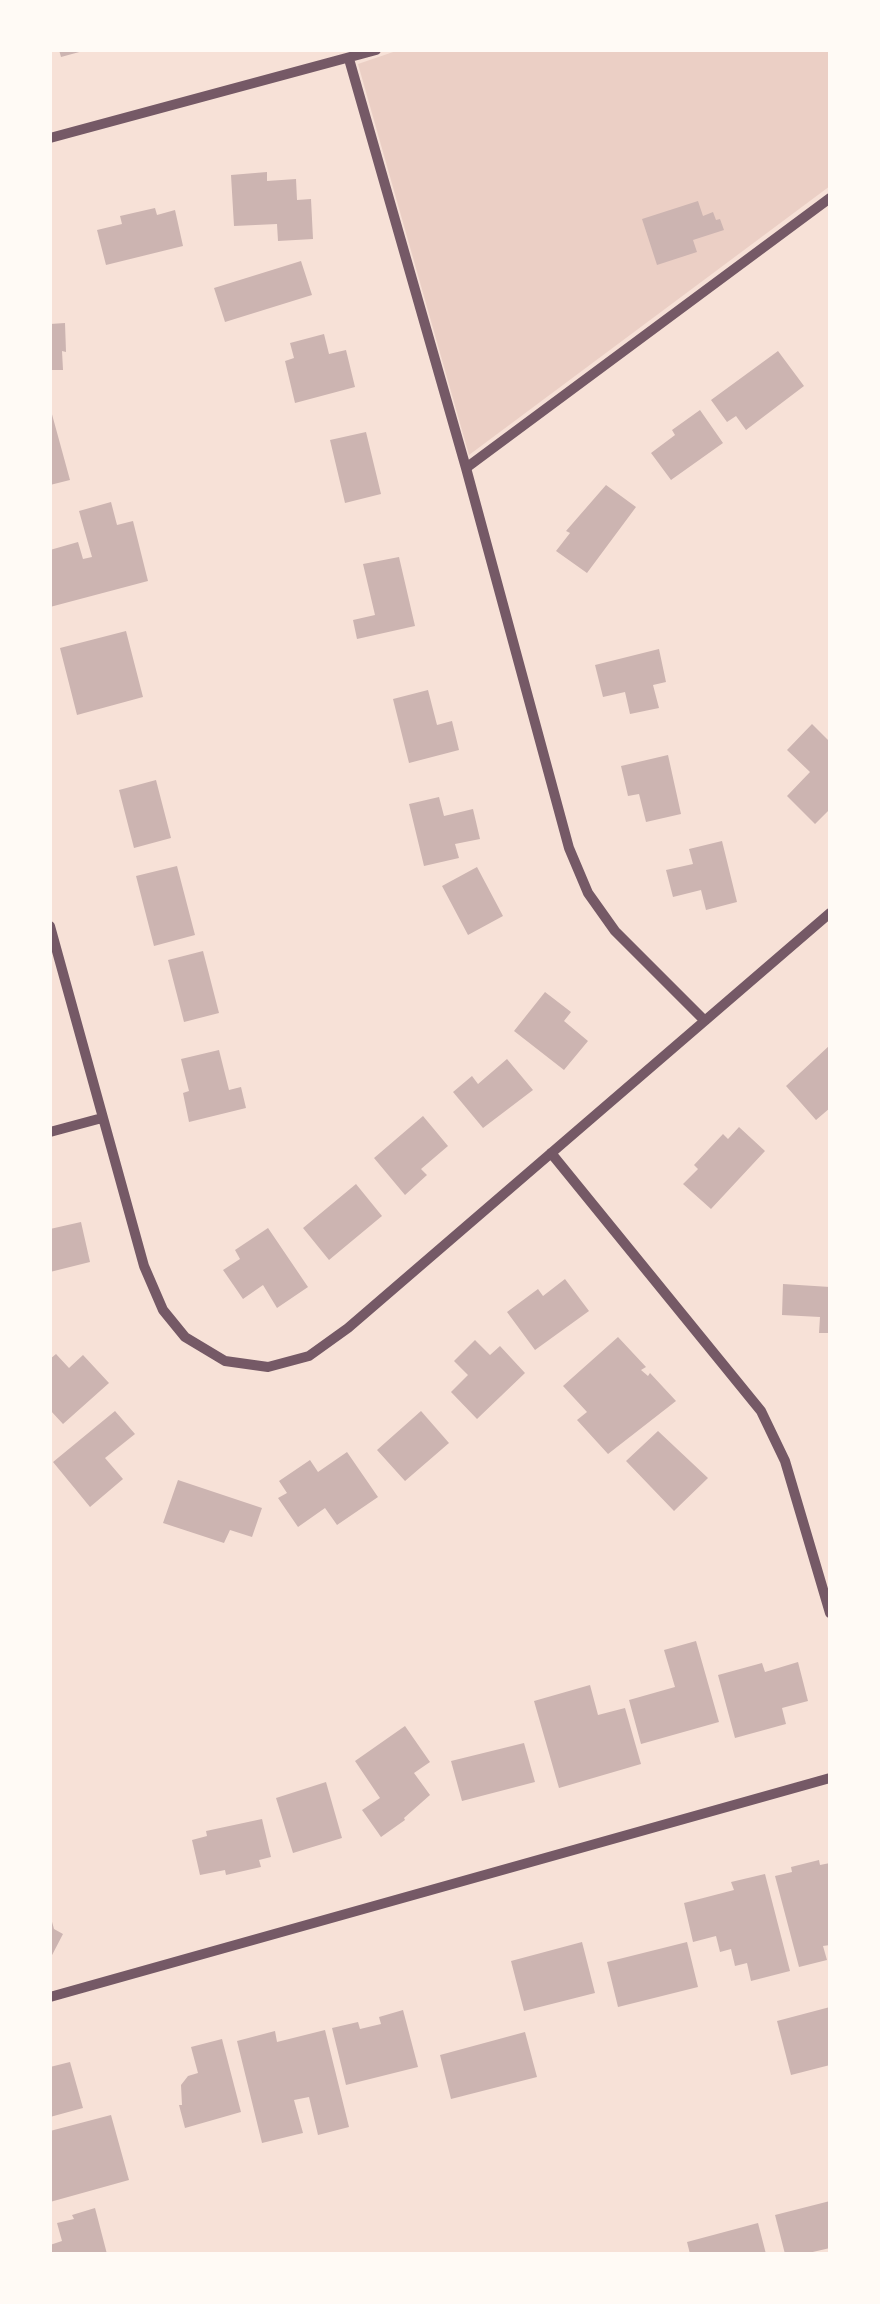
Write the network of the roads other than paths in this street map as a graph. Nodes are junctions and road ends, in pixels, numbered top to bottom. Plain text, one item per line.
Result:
1 (376, 50) edge
2 (349, 59) junction
3 (50, 138) edge
4 (830, 198) edge
5 (466, 468) junction
6 (830, 913) edge
7 (50, 926) edge
8 (704, 1020) junction
9 (102, 1118) junction
10 (50, 1132) edge
11 (551, 1153) junction
12 (830, 1613) edge
13 (830, 1778) edge
14 (50, 1997) edge

1 - 2 street
2 - 3 street
2 - 5 street
4 - 5 street
5 - 8 street
6 - 8 street
7 - 9 street
8 - 11 street
9 - 10 street
9 - 11 street
11 - 12 street
13 - 14 street

